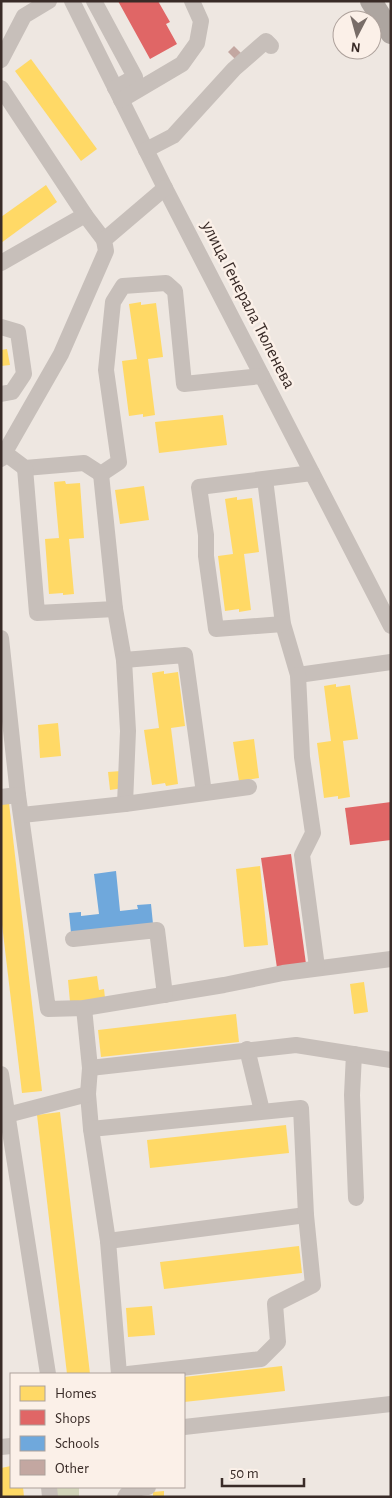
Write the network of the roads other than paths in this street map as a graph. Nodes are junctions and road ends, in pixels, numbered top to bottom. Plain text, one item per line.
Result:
1 (50, 1) edge
2 (72, 1) edge
3 (94, 1) edge
4 (192, 1) edge
5 (372, 1) edge
6 (24, 16) junction
7 (1, 30) edge
8 (391, 33) edge
9 (271, 46) dead end
10 (1, 60) edge
11 (1, 88) edge
12 (118, 94) junction
13 (146, 150) junction
14 (165, 188) junction
15 (85, 214) junction
16 (104, 240) junction
17 (1, 263) edge
18 (1, 327) edge
19 (262, 376) junction
20 (1, 394) edge
21 (3, 455) edge
22 (25, 468) junction
23 (312, 473) junction
24 (101, 474) junction
25 (265, 479) junction
26 (115, 608) junction
27 (284, 624) junction
28 (391, 626) edge
29 (1, 638) edge
30 (124, 660) junction
31 (391, 662) edge
32 (298, 676) junction
33 (249, 787) dead end
34 (204, 793) junction
35 (18, 795) junction
36 (1, 797) edge
37 (125, 804) junction
38 (22, 815) junction
39 (73, 939) dead end
40 (391, 959) edge
41 (317, 967) junction
42 (165, 995) junction
43 (84, 1008) junction
44 (247, 1049) junction
45 (354, 1054) junction
46 (391, 1060) edge
47 (90, 1068) junction
48 (1, 1074) edge
49 (88, 1094) junction
50 (262, 1111) junction
51 (7, 1115) junction
52 (91, 1129) junction
53 (356, 1198) dead end
54 (306, 1215) junction
55 (108, 1241) junction
56 (48, 1373) edge
57 (119, 1373) edge
58 (137, 1373) edge
59 (391, 1404) edge
60 (185, 1427) edge
61 (139, 1488) edge
62 (125, 1497) edge

1 - 6 street
2 - 12 street, улица Генерала Тюленева
3 - 12 street
4 - 12 street
5 - 8 highway
6 - 7 street
6 - 10 street
9 - 13 street
11 - 15 street
12 - 13 street, улица Генерала Тюленева
13 - 14 street, улица Генерала Тюленева
14 - 16 street
14 - 19 street, улица Генерала Тюленева
15 - 16 street
15 - 17 street
16 - 21 street
18 - 20 street
19 - 23 street, улица Генерала Тюленева
19 - 24 street
21 - 22 street
22 - 24 street
22 - 26 street
23 - 25 street
23 - 28 street, улица Генерала Тюленева
24 - 26 street
25 - 27 street
25 - 27 street
26 - 30 street
27 - 32 street
29 - 35 street
30 - 34 street
30 - 37 street
31 - 32 street
32 - 41 street
33 - 34 street
34 - 37 street
35 - 36 street
35 - 38 street
37 - 38 street
38 - 43 street
39 - 42 street
40 - 41 street
41 - 42 street
42 - 43 street
43 - 47 street
44 - 45 street
44 - 47 street
44 - 50 street
45 - 46 street
45 - 53 street
47 - 49 street
48 - 51 street
49 - 51 street
49 - 52 street
50 - 52 street
50 - 54 street
51 - 56 street
52 - 55 street
54 - 55 street
54 - 58 street
55 - 57 street
59 - 60 street
61 - 62 street

